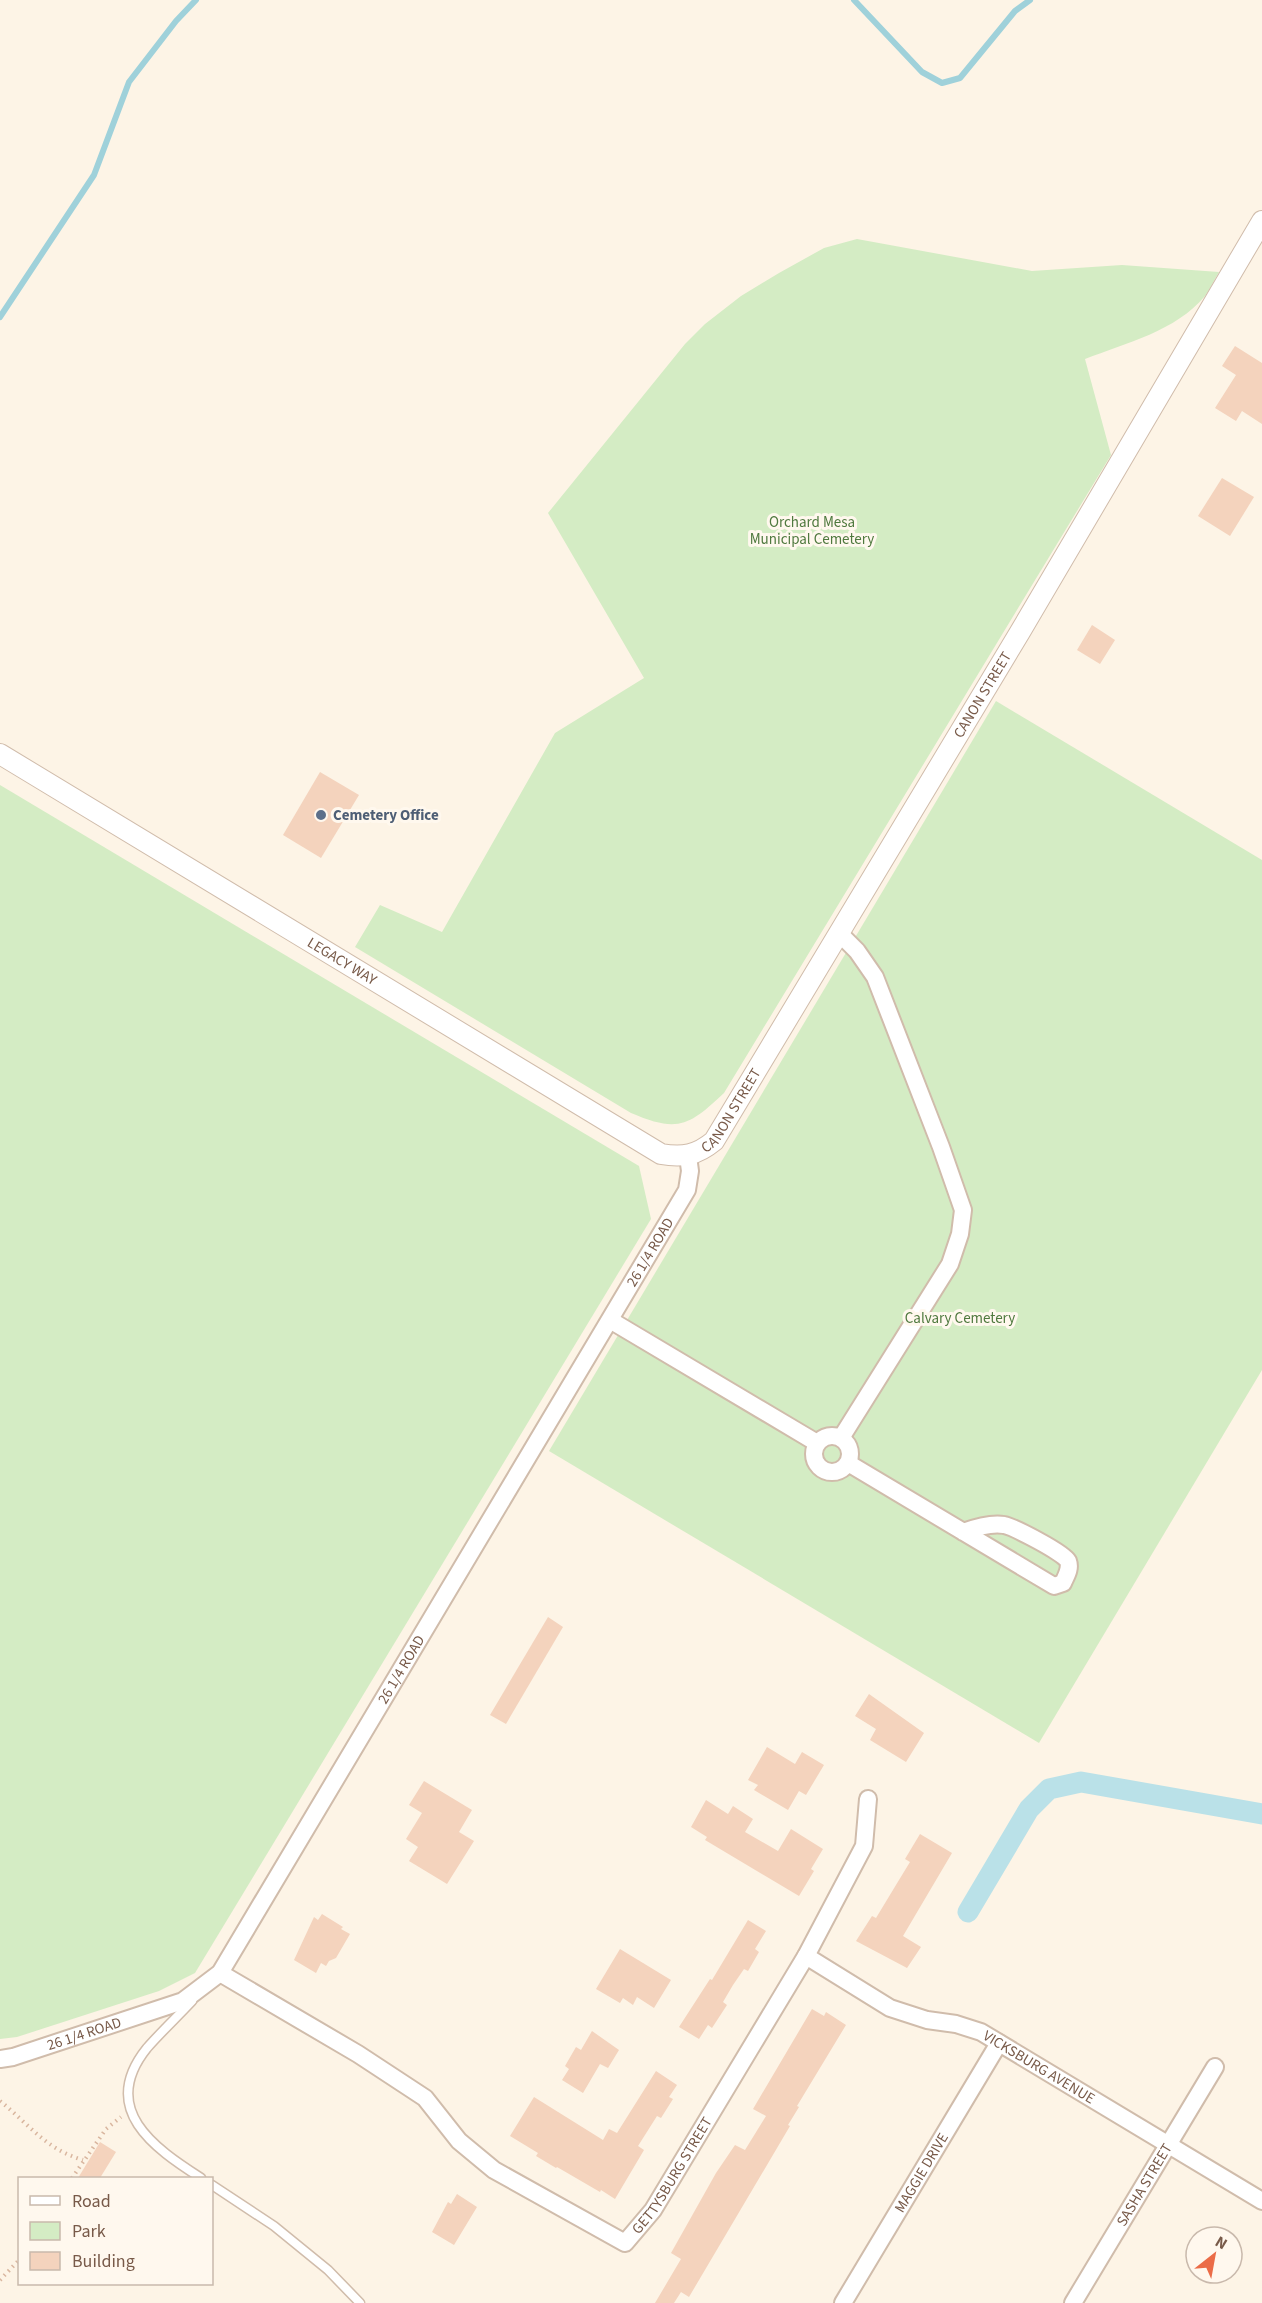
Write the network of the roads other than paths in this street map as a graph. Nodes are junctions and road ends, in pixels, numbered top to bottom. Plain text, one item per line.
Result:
1 (1262, 221) edge
2 (0, 754) edge
3 (839, 933) junction
4 (688, 1156) junction
5 (610, 1320) junction
6 (841, 1438) junction
7 (817, 1443) junction
8 (848, 1463) junction
9 (963, 1532) junction
10 (868, 1799) dead end
11 (806, 1956) junction
12 (220, 1973) junction
13 (999, 2043) junction
14 (0, 2059) edge
15 (1215, 2067) dead end
16 (1168, 2145) junction
17 (200, 2177) edge
18 (213, 2186) edge
19 (1262, 2202) edge
20 (360, 2303) edge
21 (843, 2303) edge
22 (1073, 2303) edge

1 - 3 street, CANON STREET
2 - 4 street, LEGACY WAY
3 - 4 street, CANON STREET
3 - 6 street
4 - 5 street, 26 1/4 ROAD
5 - 7 street
5 - 12 street, 26 1/4 ROAD
6 - 7 street
6 - 8 street
7 - 8 street
8 - 9 street
9 - 9 street
10 - 11 street, GETTYSBURG STREET
11 - 12 street, GETTYSBURG STREET
11 - 13 street, VICKSBURG AVENUE
12 - 14 street, 26 1/4 ROAD
12 - 17 lane
13 - 16 street, VICKSBURG AVENUE
13 - 21 street, MAGGIE DRIVE
15 - 16 street, SASHA STREET
16 - 19 street, VICKSBURG AVENUE
16 - 22 street, SASHA STREET
18 - 20 lane

